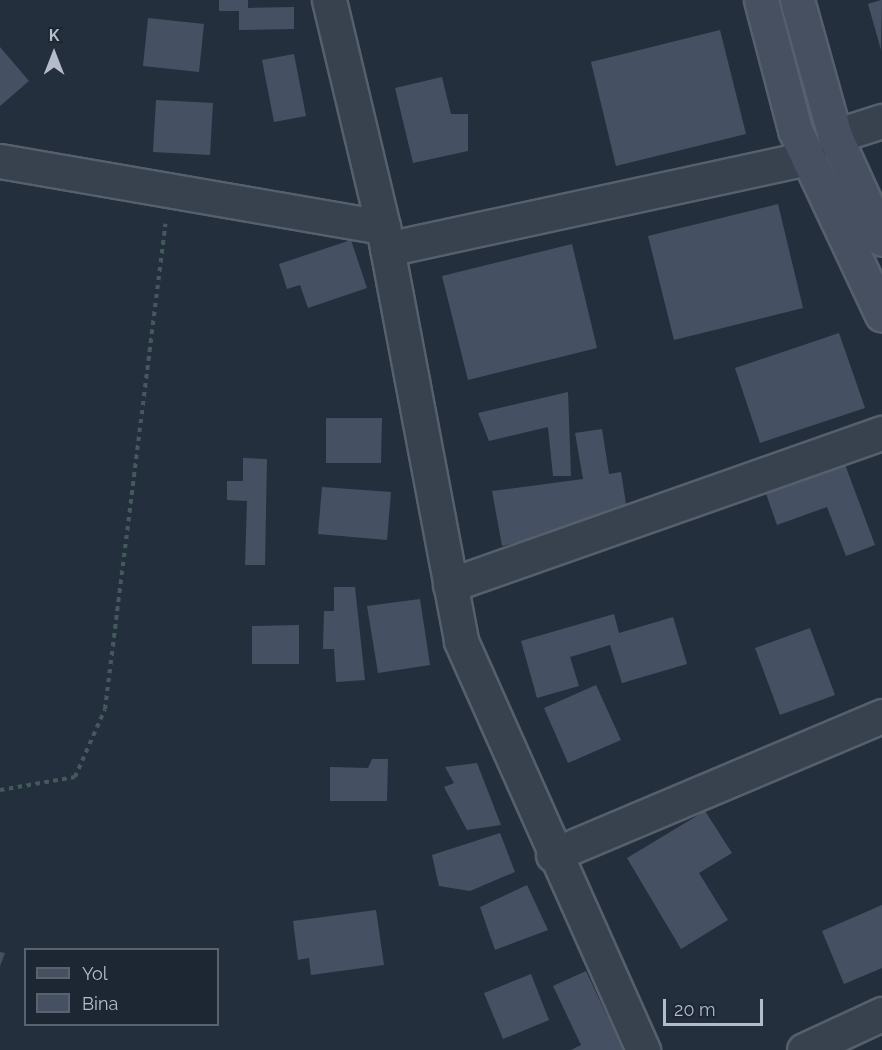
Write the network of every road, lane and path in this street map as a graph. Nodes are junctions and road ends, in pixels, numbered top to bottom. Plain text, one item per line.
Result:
1 (329, 0) edge
2 (762, 0) edge
3 (796, 0) edge
4 (882, 121) edge
5 (835, 136) junction
6 (809, 158) junction
7 (0, 161) edge
8 (201, 196) junction
9 (385, 238) junction
10 (882, 239) edge
11 (882, 315) edge
12 (882, 433) edge
13 (450, 585) junction
14 (882, 716) edge
15 (0, 790) edge
16 (553, 855) junction
17 (882, 1014) edge
18 (643, 1050) edge
19 (804, 1050) edge

1 - 9 street
2 - 6 main road
3 - 5 main road
4 - 5 street
5 - 10 main road
6 - 9 street
6 - 11 main road
7 - 8 street
8 - 9 street
8 - 15 path
9 - 13 street
12 - 13 street
13 - 16 street
14 - 16 street
16 - 18 street
17 - 19 street

